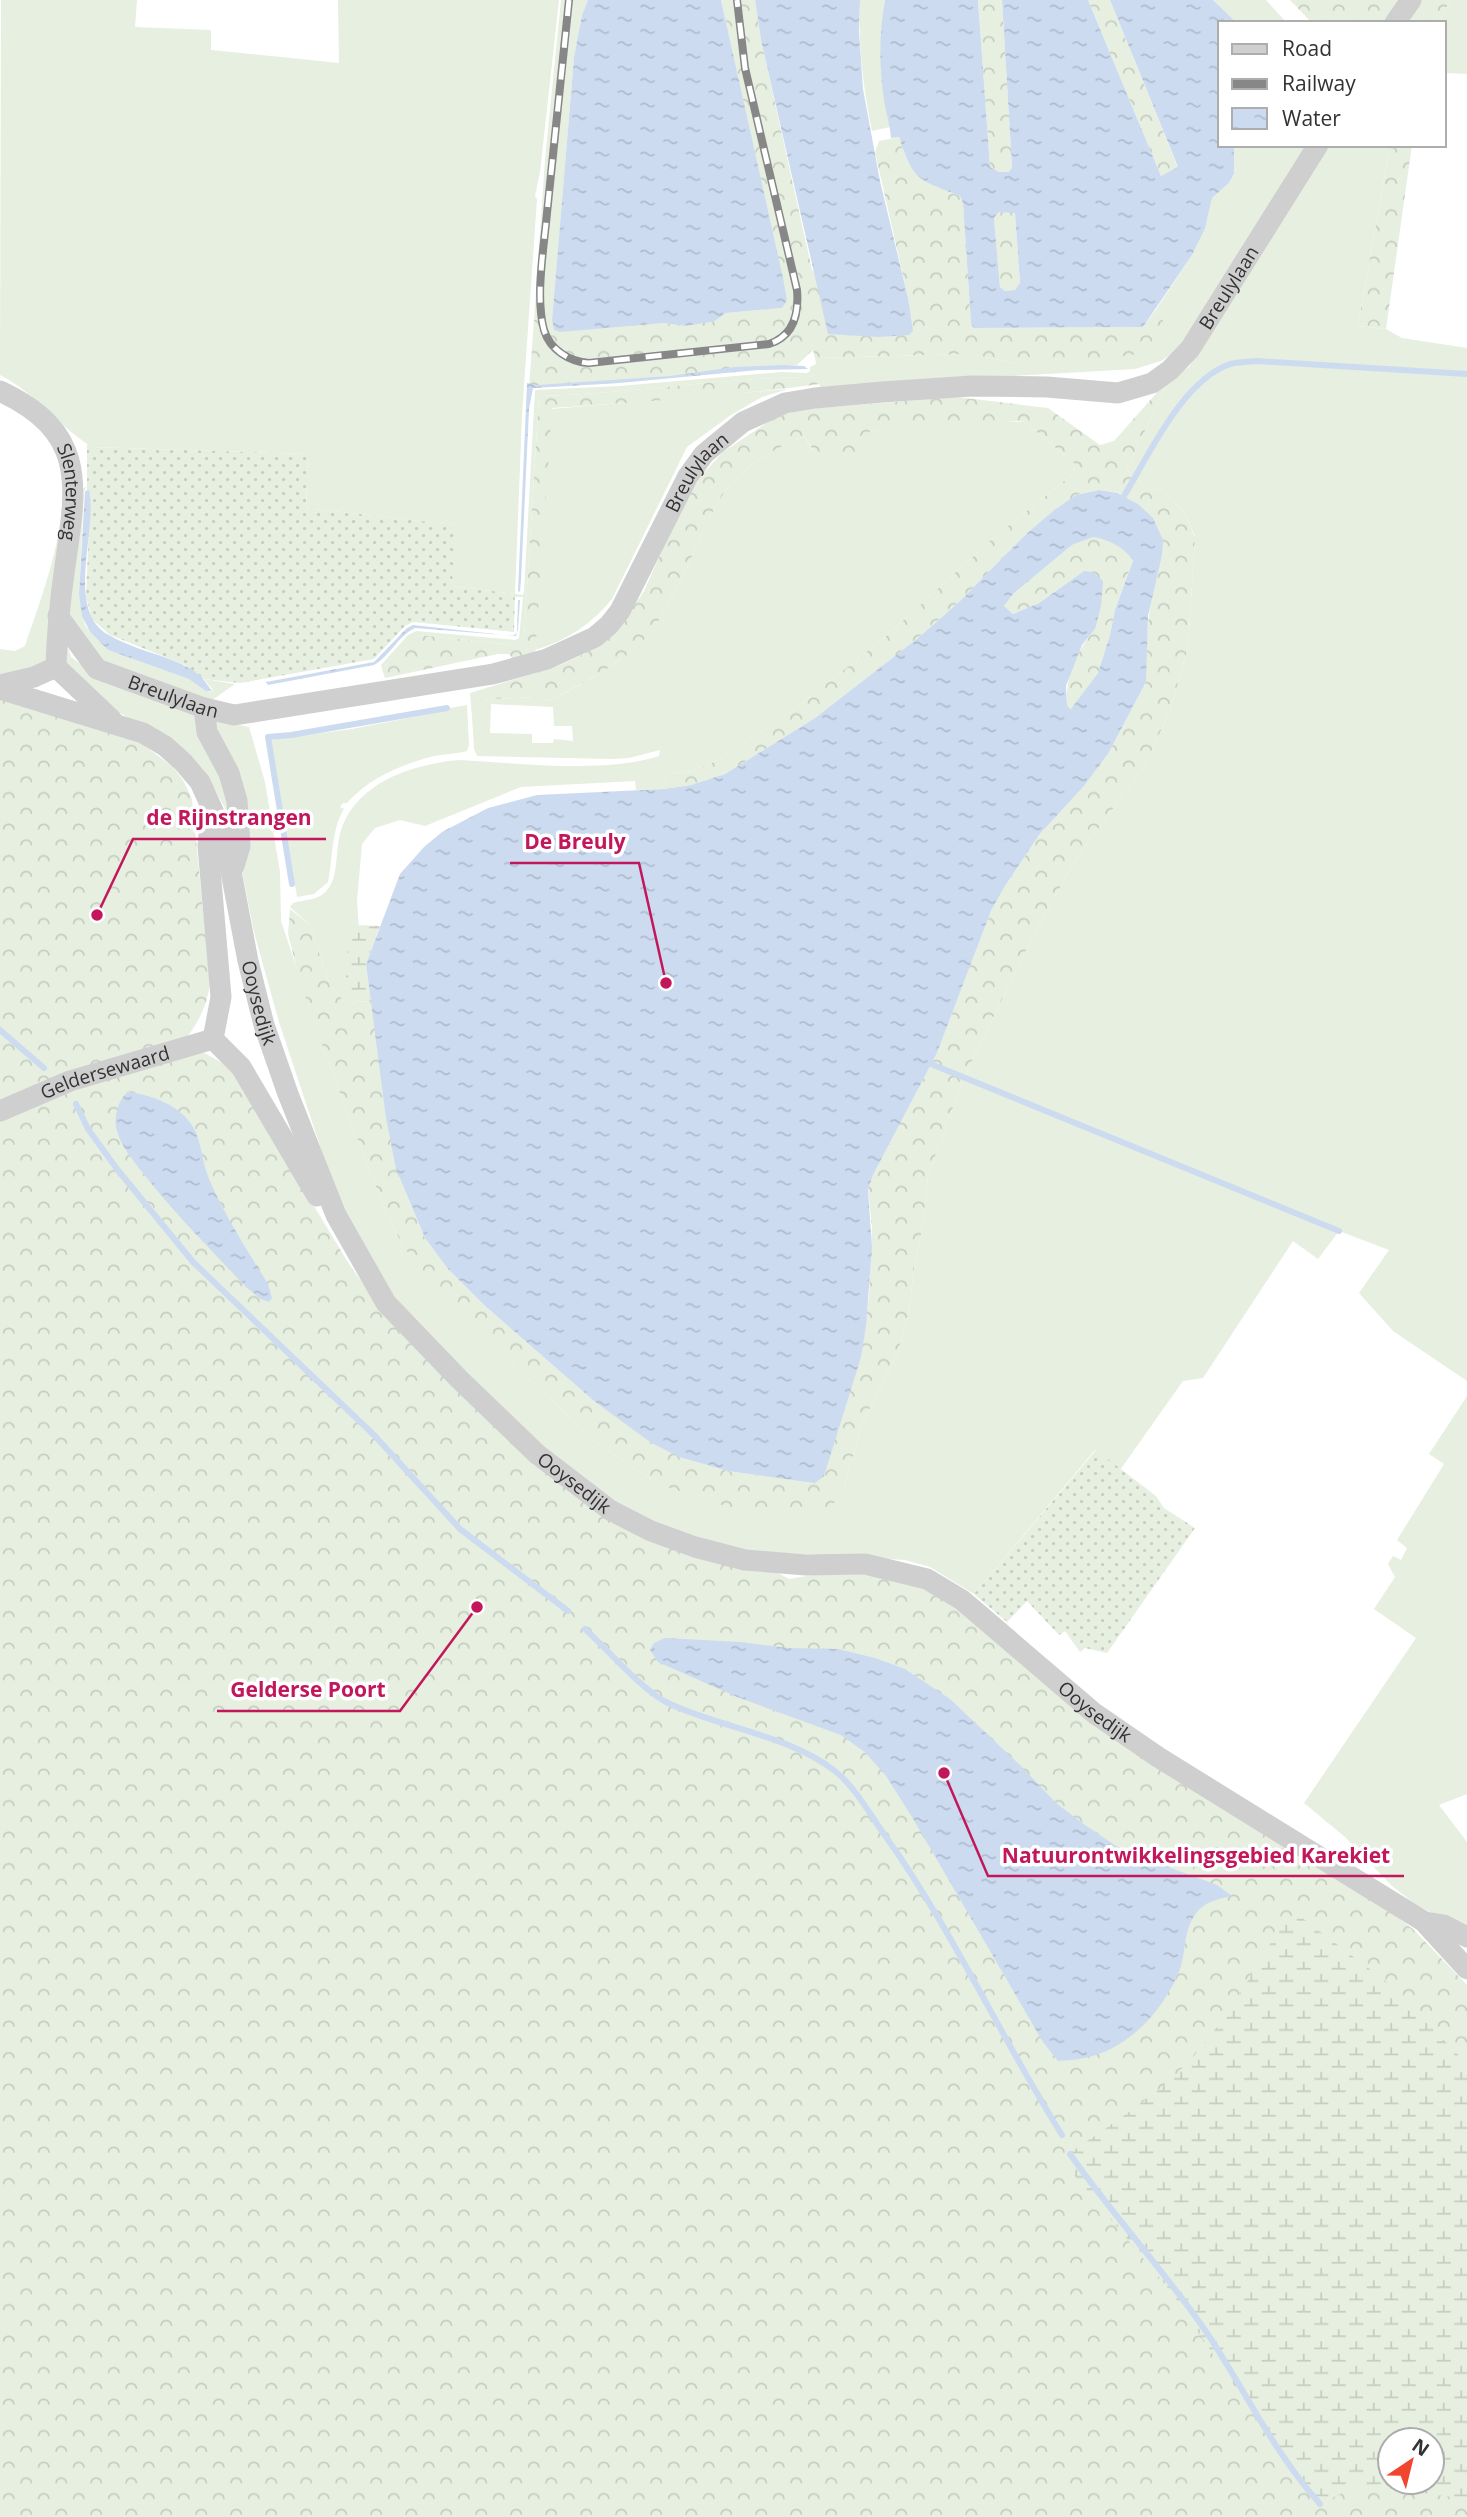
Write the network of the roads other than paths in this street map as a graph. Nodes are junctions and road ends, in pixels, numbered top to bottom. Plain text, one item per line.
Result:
1 (1411, 0) edge
2 (1396, 21) edge
3 (1317, 147) edge
4 (0, 391) edge
5 (58, 616) junction
6 (56, 667) junction
7 (0, 687) edge
8 (204, 708) junction
9 (117, 724) junction
10 (211, 806) junction
11 (233, 872) junction
12 (212, 1039) junction
13 (0, 1111) edge
14 (335, 1215) junction
15 (1423, 1921) junction
16 (1467, 1937) edge
17 (1467, 1969) edge

1 - 2 street
3 - 8 street, Breulylaan
4 - 5 street, Slenterweg
5 - 6 street, Slenterweg
5 - 8 street, Breulylaan
6 - 7 street
6 - 9 street
7 - 9 street, Ooysedijk
8 - 11 street
9 - 10 street, Ooysedijk
10 - 11 street, Ooysedijk
10 - 12 street
11 - 14 street, Ooysedijk
12 - 13 street, Geldersewaard
12 - 14 street
14 - 15 street, Ooysedijk
15 - 16 street
15 - 17 street, Ooysedijk

